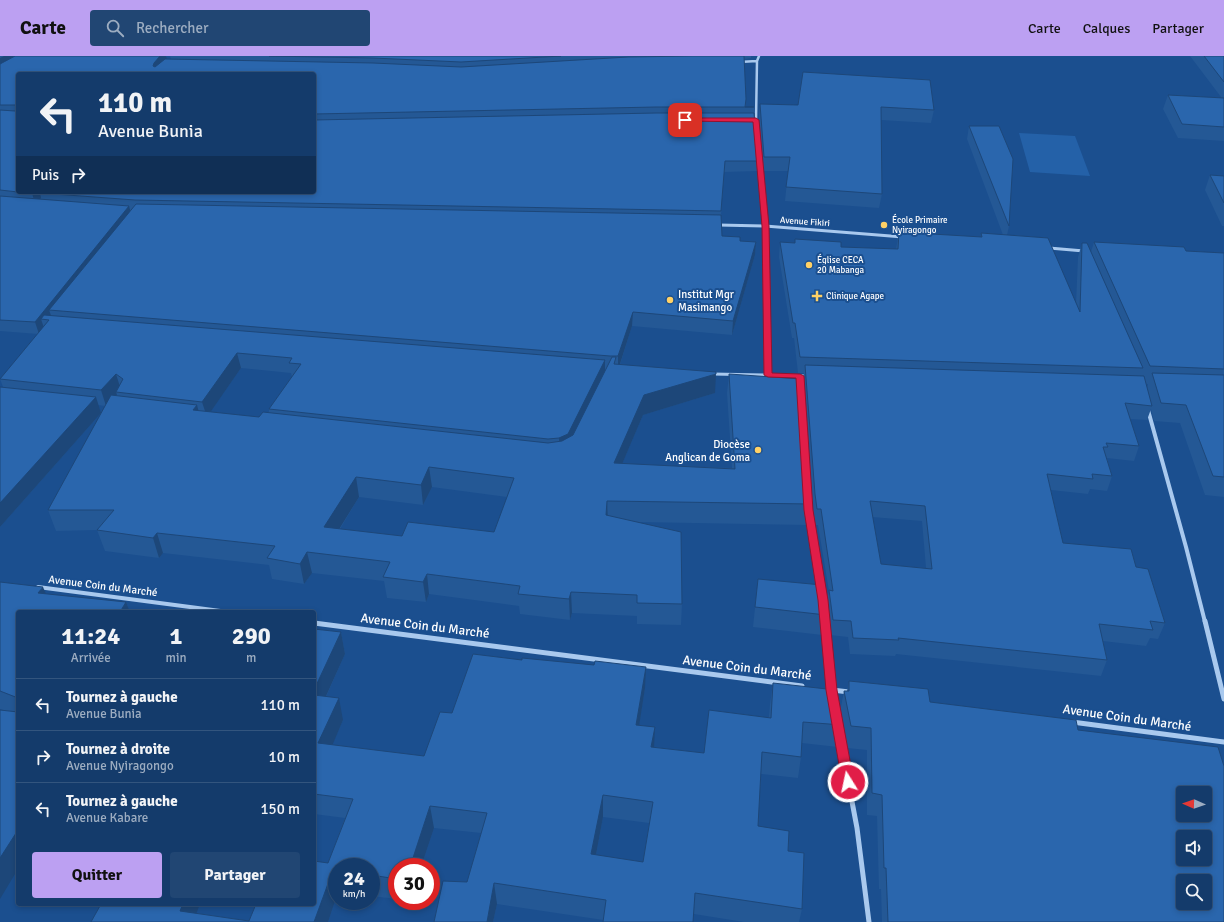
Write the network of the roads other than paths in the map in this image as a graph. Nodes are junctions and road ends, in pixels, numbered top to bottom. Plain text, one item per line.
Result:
1 (759, 56) edge
2 (757, 61) junction
3 (734, 62) edge
4 (748, 120) edge
5 (756, 120) junction
6 (710, 225) edge
7 (766, 226) junction
8 (908, 237) edge
9 (1043, 248) edge
10 (1083, 251) junction
11 (1091, 251) edge
12 (1086, 258) edge
13 (705, 374) edge
14 (768, 375) junction
15 (800, 376) junction
16 (816, 377) edge
17 (800, 384) edge
18 (1146, 402) edge
19 (808, 502) edge
20 (31, 587) edge
21 (822, 593) edge
22 (824, 608) edge
23 (212, 610) edge
24 (316, 623) edge
25 (808, 687) edge
26 (824, 689) edge
27 (832, 690) junction
28 (855, 693) edge
29 (833, 698) edge
30 (1224, 699) edge
31 (1067, 721) edge
32 (839, 728) edge
33 (1224, 742) edge
34 (869, 922) edge

1 - 2 street
2 - 3 street
2 - 5 street
4 - 5 street
5 - 7 street
6 - 7 street, Avenue Fikiri
7 - 8 street, Avenue Fikiri
7 - 14 street
9 - 10 street
10 - 11 street
10 - 12 street
13 - 14 street
14 - 15 street
15 - 16 street
15 - 17 street
18 - 30 street
19 - 21 street
20 - 23 street, Avenue Coin du Marché
22 - 27 street
24 - 25 street, Avenue Coin du Marché
26 - 27 street, Avenue Coin du Marché
27 - 28 street, Avenue Coin du Marché
27 - 29 street
31 - 33 street, Avenue Coin du Marché
32 - 34 street

